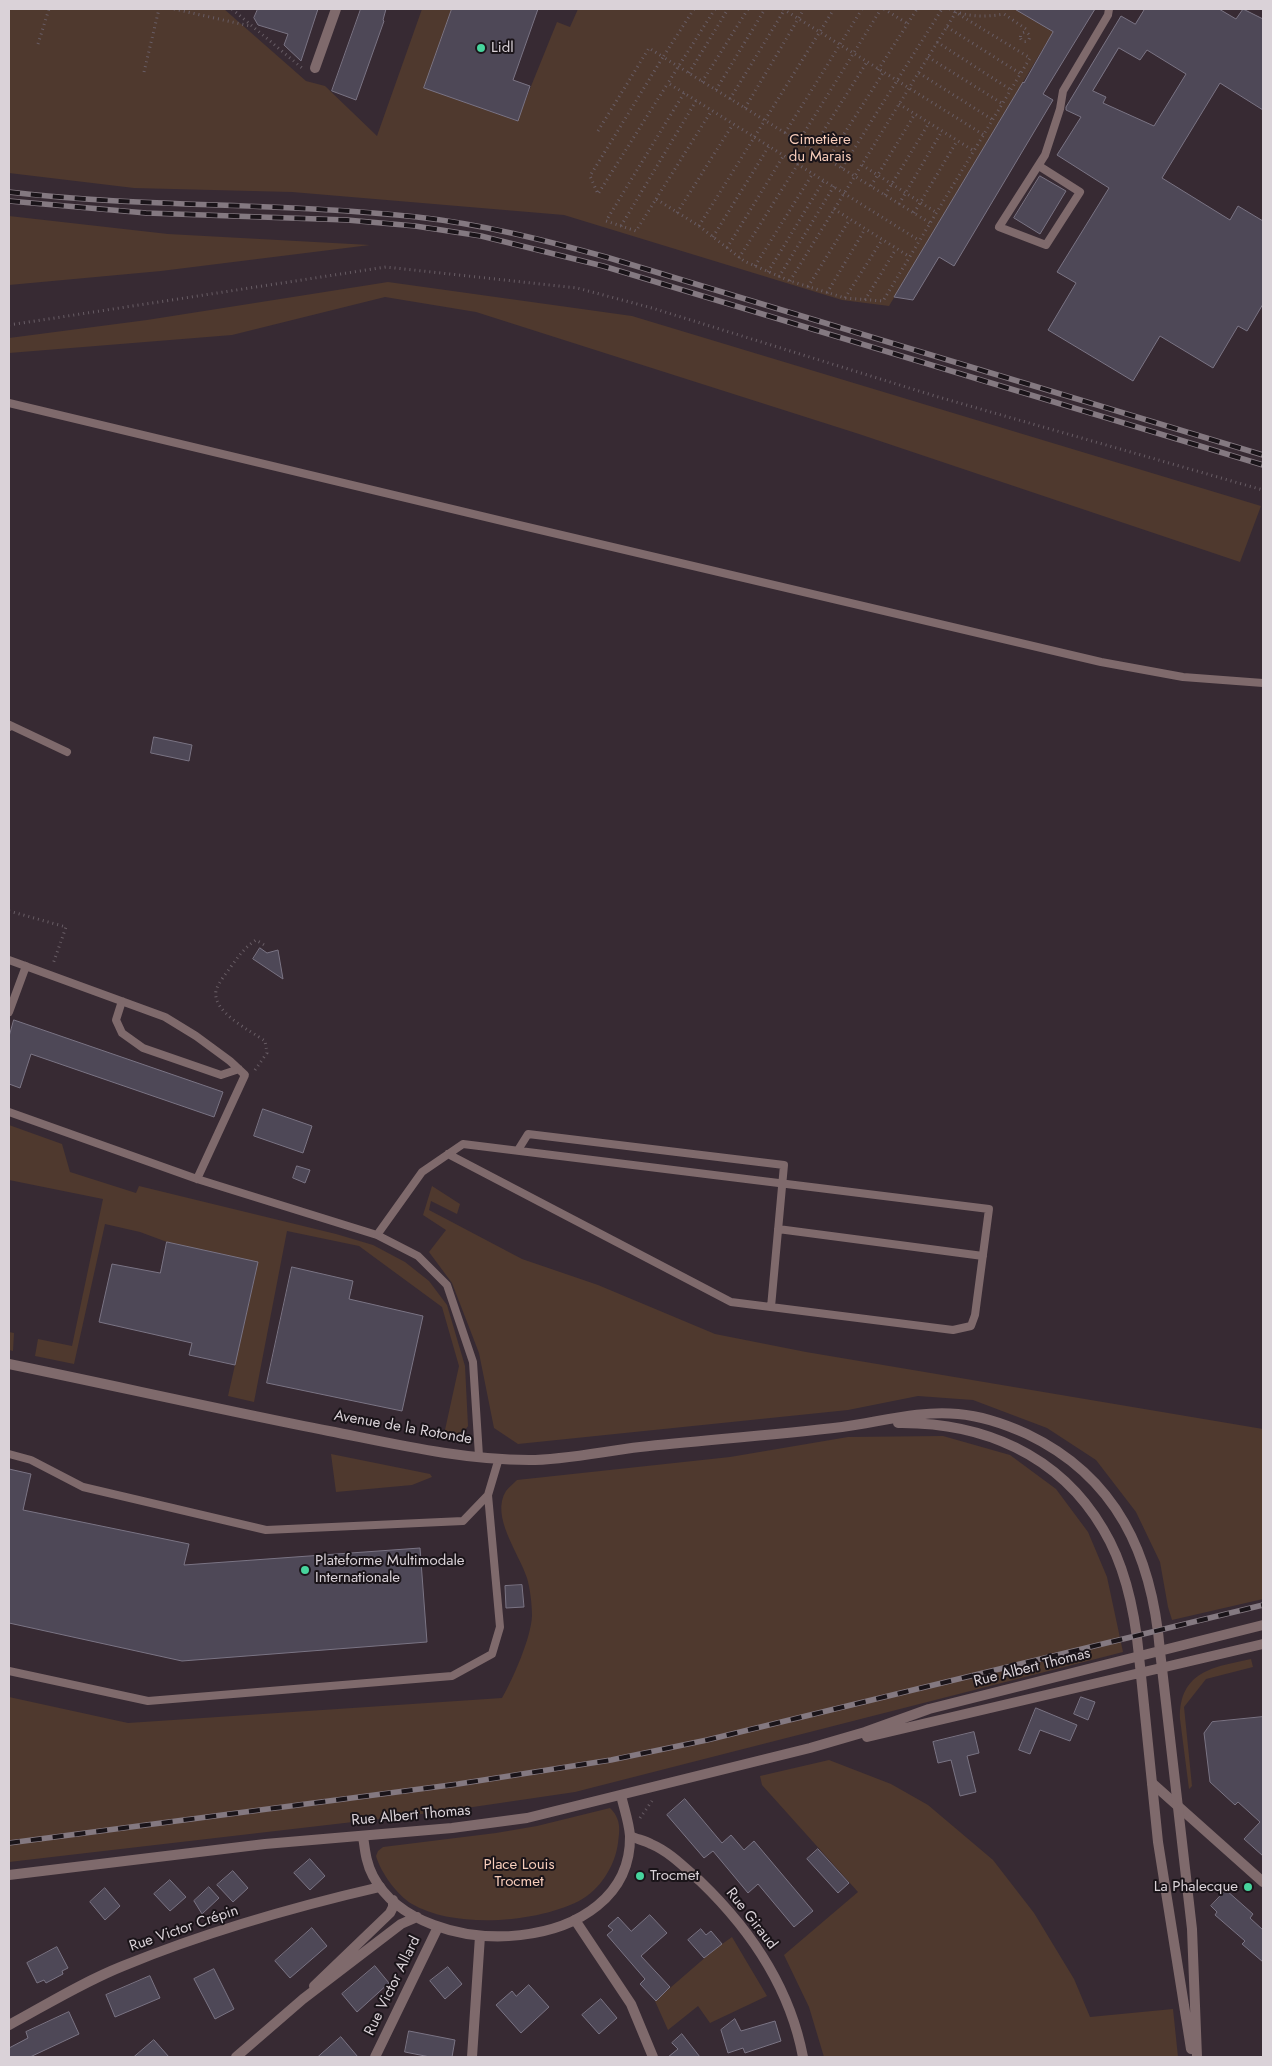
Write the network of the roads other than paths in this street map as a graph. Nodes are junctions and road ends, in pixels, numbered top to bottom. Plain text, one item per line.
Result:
1 (336, 9) edge
2 (1109, 9) edge
3 (315, 68) road end
4 (1039, 166) junction
5 (9, 403) edge
6 (1263, 683) edge
7 (9, 727) edge
8 (66, 752) dead end
9 (9, 960) edge
10 (26, 966) junction
11 (122, 1001) junction
12 (9, 1012) edge
13 (242, 1072) junction
14 (9, 1112) edge
15 (518, 1150) junction
16 (448, 1154) junction
17 (197, 1179) junction
18 (782, 1184) junction
19 (778, 1229) junction
20 (377, 1235) junction
21 (983, 1256) junction
22 (771, 1307) junction
23 (9, 1364) edge
24 (857, 1425) junction
25 (9, 1454) edge
26 (479, 1456) junction
27 (499, 1458) junction
28 (488, 1495) junction
29 (1263, 1625) edge
30 (1263, 1644) edge
31 (1160, 1650) junction
32 (1139, 1656) junction
33 (1163, 1667) junction
34 (9, 1671) edge
35 (1141, 1673) junction
36 (810, 1748) junction
37 (1152, 1783) junction
38 (620, 1795) junction
39 (1178, 1806) junction
40 (364, 1836) junction
41 (630, 1836) junction
42 (9, 1876) edge
43 (1263, 1882) edge
44 (380, 1887) junction
45 (393, 1900) junction
46 (417, 1917) junction
47 (575, 1920) junction
48 (438, 1927) junction
49 (480, 1936) junction
50 (303, 2000) junction
51 (9, 2026) edge
52 (236, 2057) edge
53 (376, 2057) edge
54 (472, 2057) edge
55 (654, 2057) edge
56 (803, 2057) edge
57 (1192, 2057) edge
58 (1196, 2057) edge

1 - 3 street
2 - 4 lane
4 - 4 lane
5 - 6 lane
7 - 8 lane
9 - 10 lane
10 - 11 lane
10 - 12 lane
11 - 13 lane
11 - 13 lane
13 - 17 lane
14 - 17 lane
15 - 16 lane
15 - 18 lane
15 - 18 lane
16 - 20 lane
16 - 22 lane
17 - 20 lane
18 - 19 lane
18 - 21 lane
19 - 21 lane
19 - 22 lane
20 - 26 lane
21 - 22 lane
23 - 26 street, Avenue de la Rotonde
24 - 27 street, Avenue de la Rotonde
24 - 31 street, Avenue de la Rotonde
24 - 32 street, Avenue de la Rotonde
25 - 28 lane
26 - 27 street, Avenue de la Rotonde
27 - 28 lane
28 - 34 lane
29 - 31 street, Rue Albert Thomas
30 - 33 street, Rue Albert Thomas
31 - 32 street, Rue Albert Thomas
31 - 33 street, Avenue de la Rotonde
32 - 35 street, Avenue de la Rotonde
32 - 36 street, Rue Albert Thomas
33 - 35 street, Rue Albert Thomas
33 - 39 street, Avenue de la Rotonde
35 - 36 street, Rue Albert Thomas
35 - 37 street, Avenue de la Rotonde
36 - 38 street, Rue Albert Thomas
37 - 39 street
37 - 57 street, Avenue de la Rotonde
38 - 40 street, Rue Albert Thomas
38 - 41 street
39 - 43 street
39 - 58 street, Avenue de la Rotonde
40 - 42 street, Rue Albert Thomas
40 - 44 street
41 - 47 street
41 - 56 street, Rue Giraud
44 - 45 street
44 - 51 street, Rue Victor Crépin
45 - 46 street
45 - 50 street
46 - 48 street
46 - 50 street
47 - 49 street
47 - 55 street
48 - 49 street
48 - 53 street, Rue Victor Allard
49 - 54 street
50 - 52 street

